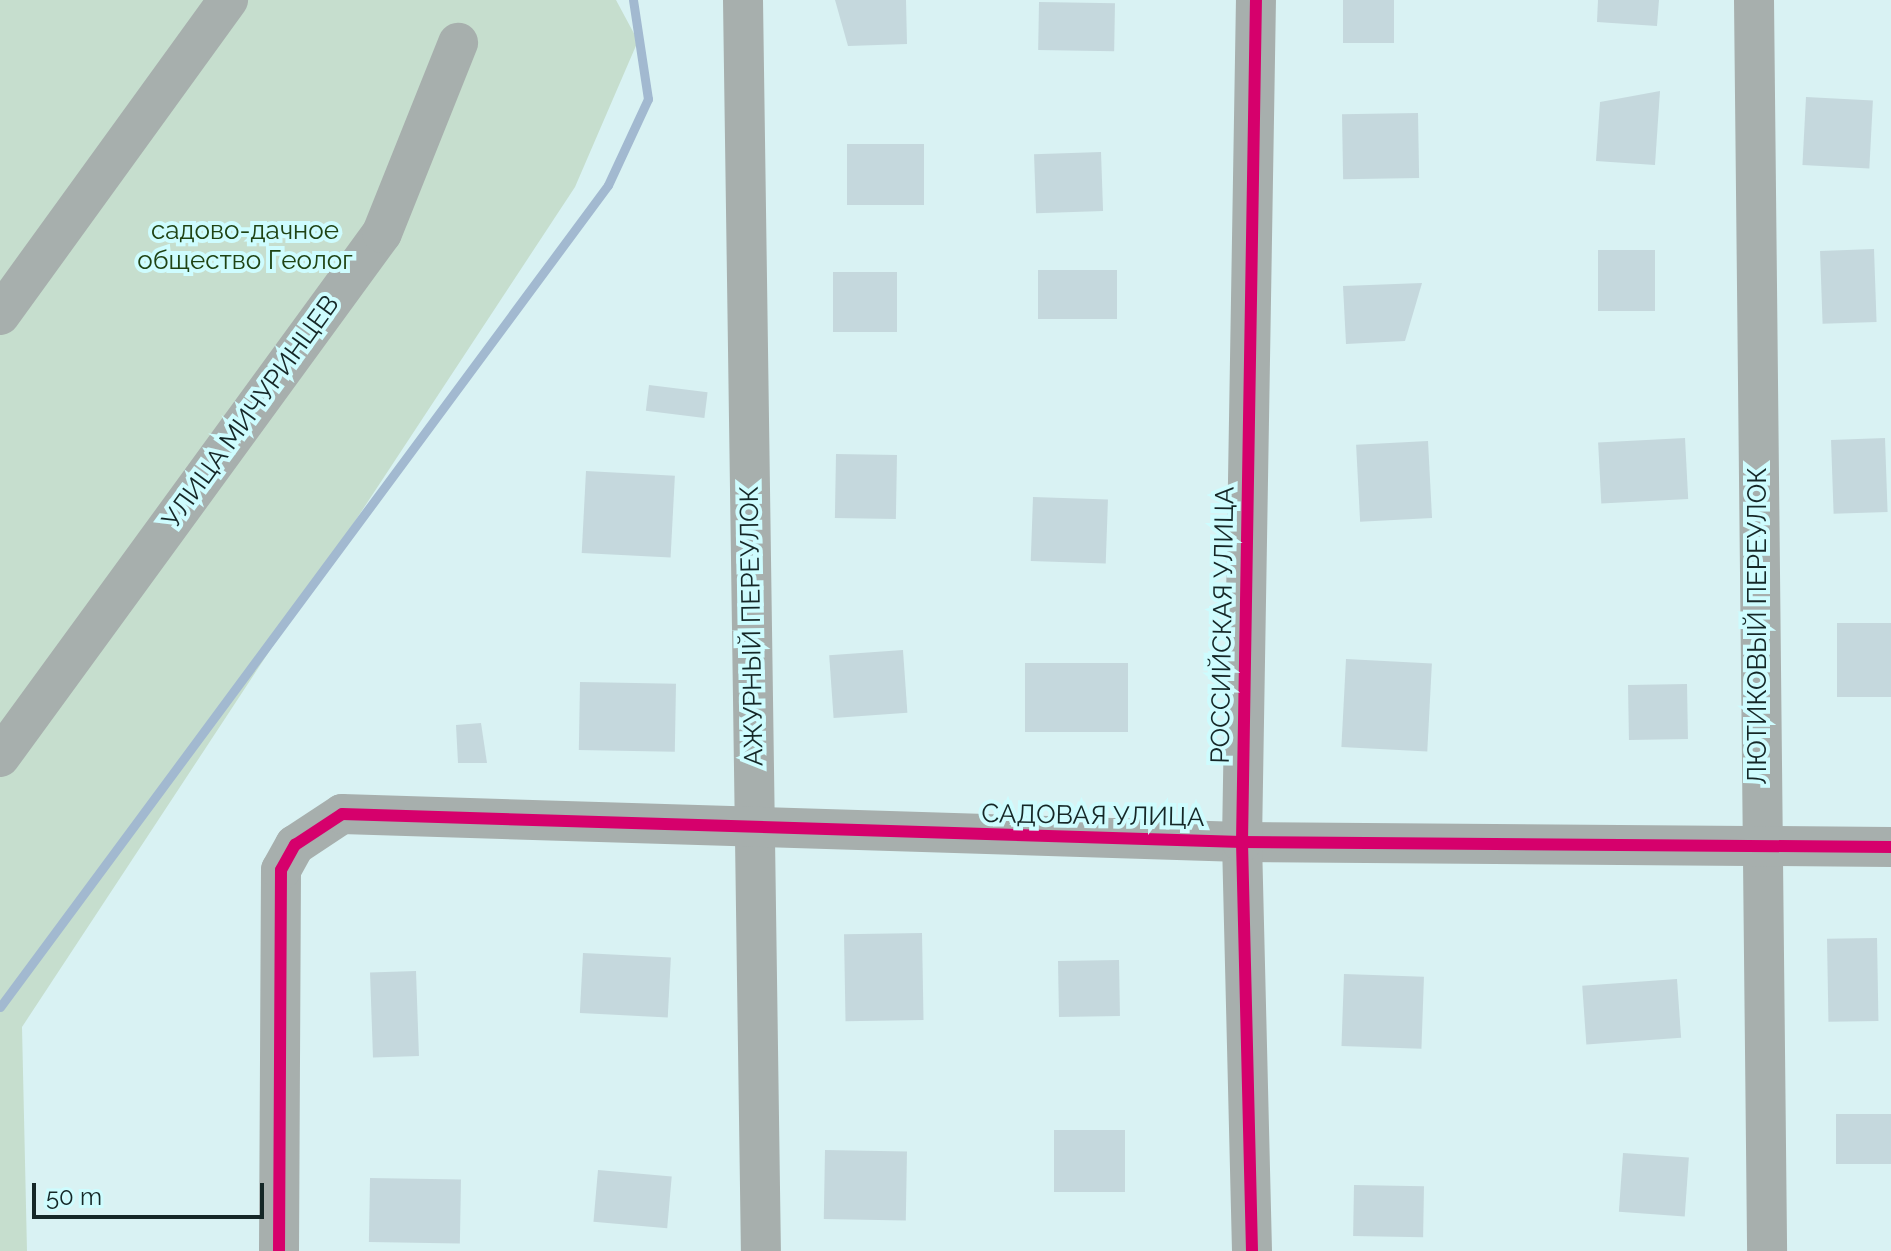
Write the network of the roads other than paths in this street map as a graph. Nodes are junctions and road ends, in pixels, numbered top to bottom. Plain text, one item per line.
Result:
1 (228, 0) edge
2 (743, 0) edge
3 (1256, 0) edge
4 (1754, 0) edge
5 (458, 43) dead end
6 (0, 315) edge
7 (0, 757) edge
8 (754, 830) junction
9 (1242, 842) junction
10 (1891, 847) edge
11 (1759, 852) junction
12 (279, 1251) edge
13 (761, 1251) edge
14 (1252, 1251) edge
15 (1767, 1251) edge

1 - 6 street
2 - 8 street, АЖУРНЫЙ ПЕРЕУЛОК
3 - 9 street, РОССИЙСКАЯ УЛИЦА
4 - 11 street, ЛЮТИКОВЫЙ ПЕРЕУЛОК
5 - 7 street, УЛИЦА МИЧУРИНЦЕВ
8 - 9 street, САДОВАЯ УЛИЦА
8 - 12 street, САДОВАЯ УЛИЦА
8 - 13 street, АЖУРНЫЙ ПЕРЕУЛОК
9 - 11 street, САДОВАЯ УЛИЦА
9 - 14 street, РОССИЙСКАЯ УЛИЦА
10 - 11 street, САДОВАЯ УЛИЦА
11 - 15 street, ЛЮТИКОВЫЙ ПЕРЕУЛОК

